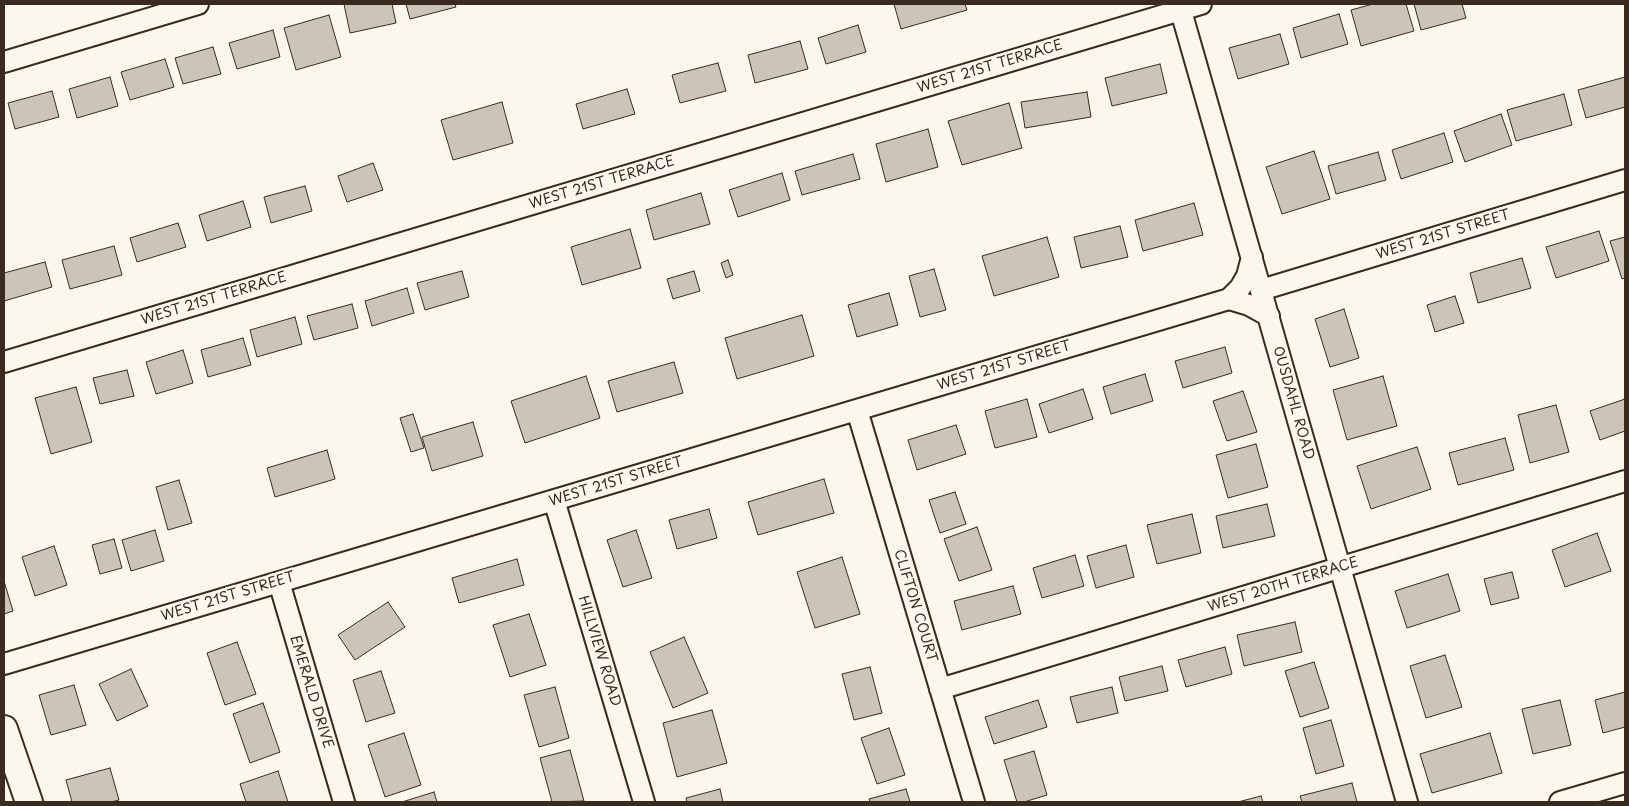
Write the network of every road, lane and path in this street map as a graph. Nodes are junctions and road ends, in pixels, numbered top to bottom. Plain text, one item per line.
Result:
1 (198, 4) edge
2 (1201, 4) edge
3 (1180, 7) edge
4 (4, 62) edge
5 (1625, 180) edge
6 (1252, 257) junction
7 (1261, 290) junction
8 (1229, 299) junction
9 (1269, 316) junction
10 (4, 362) edge
11 (857, 410) junction
12 (1625, 481) edge
13 (554, 500) junction
14 (1340, 568) junction
15 (278, 582) junction
16 (4, 664) edge
17 (940, 689) junction
18 (4, 729) edge
19 (1625, 782) edge
20 (28, 802) edge
21 (344, 802) edge
22 (644, 802) edge
23 (974, 802) edge
24 (1407, 802) edge
25 (1560, 802) edge

1 - 4 street
2 - 3 street, WEST 21ST TERRACE
3 - 6 street, OUSDAHL ROAD
3 - 10 street, WEST 21ST TERRACE
5 - 7 street, WEST 21ST STREET
6 - 7 street, OUSDAHL ROAD
6 - 8 street
7 - 9 street, OUSDAHL ROAD
8 - 9 street
8 - 11 street, WEST 21ST STREET
9 - 14 street, OUSDAHL ROAD
11 - 13 street, WEST 21ST STREET
11 - 17 street, CLIFTON COURT
12 - 14 street, WEST 20TH TERRACE
13 - 15 street, WEST 21ST STREET
13 - 22 street, HILLVIEW ROAD
14 - 17 street, WEST 20TH TERRACE
14 - 24 street, OUSDAHL ROAD
15 - 16 street, WEST 21ST STREET
15 - 21 street, EMERALD DRIVE
17 - 23 street, CLIFTON COURT
18 - 20 street
19 - 25 street

